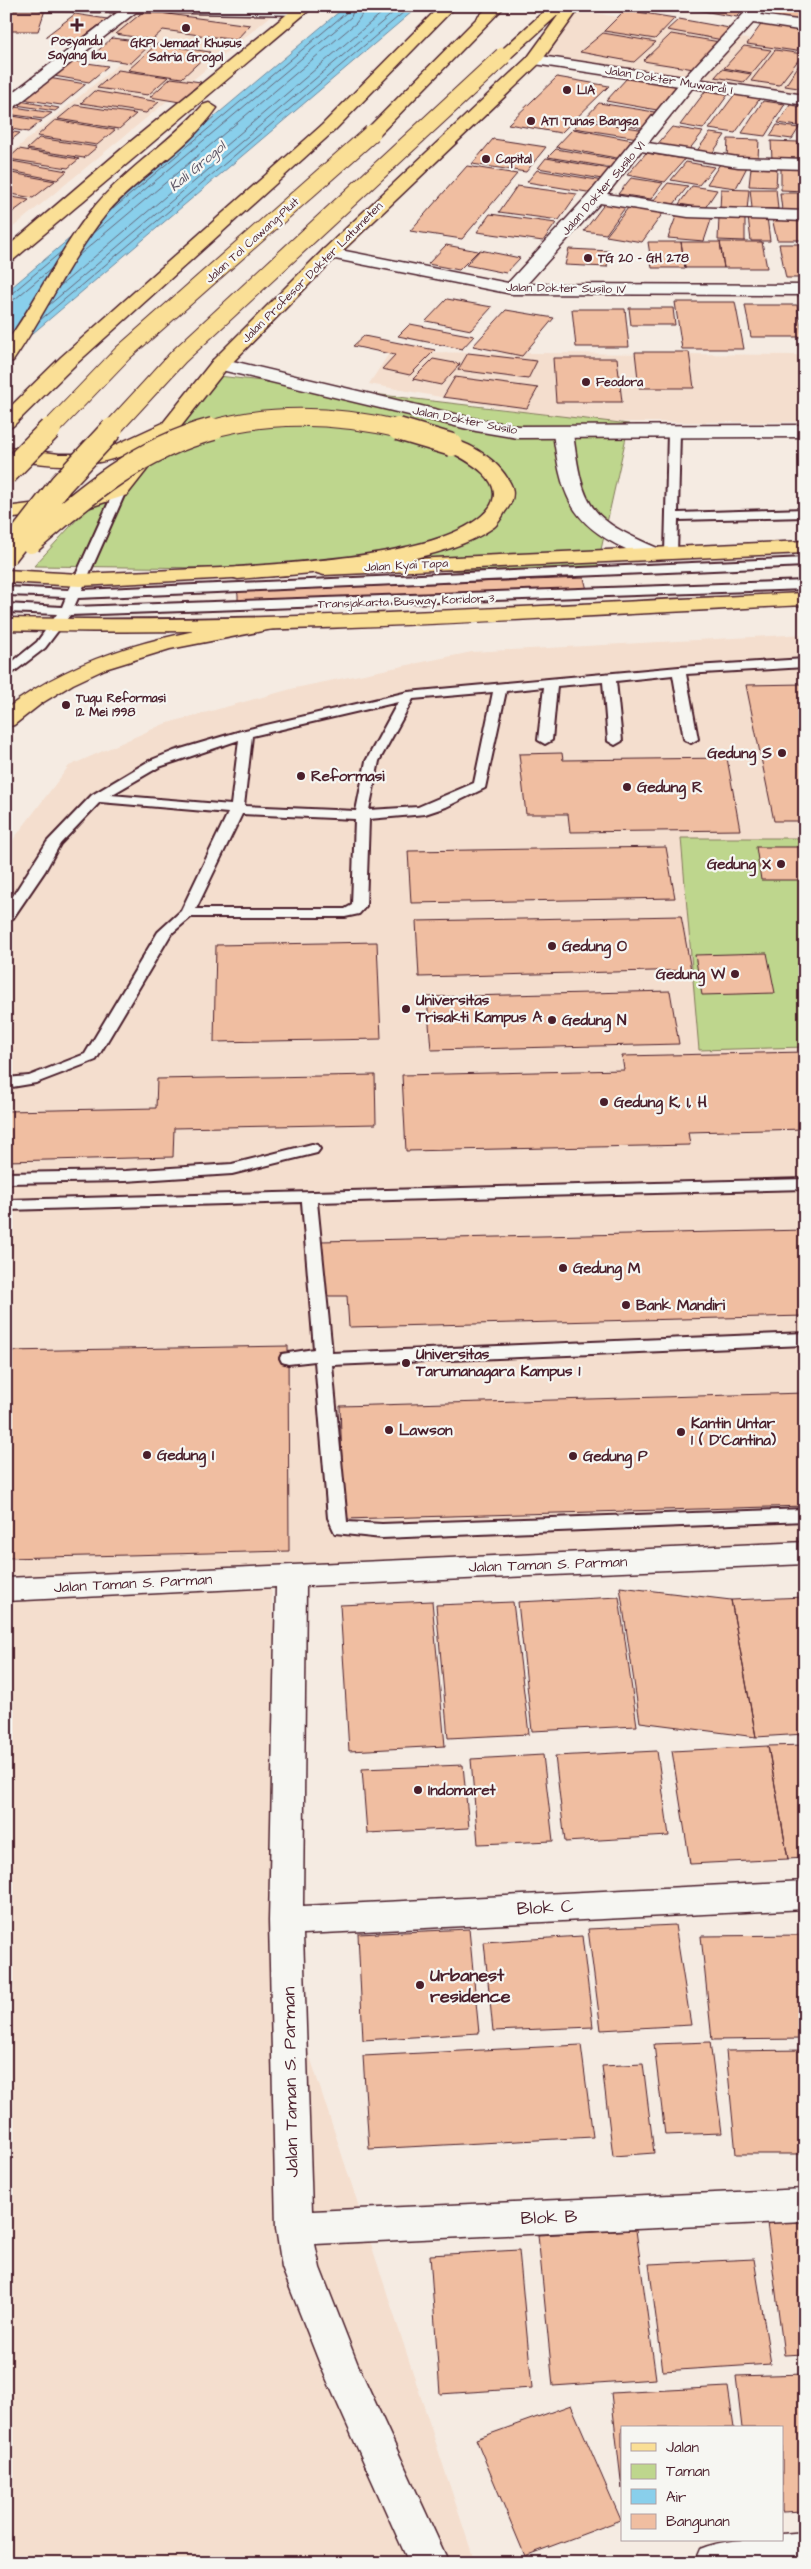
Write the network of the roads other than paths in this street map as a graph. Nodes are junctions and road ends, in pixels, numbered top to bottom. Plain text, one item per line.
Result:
1 (43, 6) edge
2 (449, 6) edge
3 (498, 6) edge
4 (561, 6) edge
5 (570, 6) edge
6 (760, 6) edge
7 (132, 8) junction
8 (305, 8) edge
9 (750, 18) junction
10 (805, 26) edge
11 (534, 60) junction
12 (229, 72) junction
13 (688, 83) junction
14 (805, 100) edge
15 (6, 106) edge
16 (640, 146) junction
17 (805, 164) edge
18 (596, 197) junction
19 (805, 216) edge
20 (330, 253) junction
21 (6, 257) edge
22 (512, 289) junction
23 (805, 290) edge
24 (6, 357) edge
25 (220, 364) junction
26 (6, 422) edge
27 (168, 428) junction
28 (805, 430) edge
29 (674, 432) junction
30 (563, 433) junction
31 (6, 453) edge
32 (6, 474) edge
33 (120, 491) junction
34 (6, 512) edge
35 (805, 513) edge
36 (672, 517) junction
37 (805, 547) edge
38 (663, 554) junction
39 (6, 556) edge
40 (805, 562) edge
41 (6, 564) edge
42 (238, 573) junction
43 (6, 576) edge
44 (805, 585) edge
45 (77, 587) junction
46 (6, 591) edge
47 (805, 598) edge
48 (6, 608) edge
49 (61, 618) junction
50 (6, 624) edge
51 (271, 624) junction
52 (805, 663) edge
53 (680, 671) junction
54 (6, 674) edge
55 (609, 676) junction
56 (551, 683) junction
57 (501, 686) junction
58 (408, 696) junction
59 (6, 720) edge
60 (246, 734) junction
61 (691, 739) dead end
62 (545, 740) dead end
63 (615, 741) dead end
64 (97, 798) junction
65 (237, 810) junction
66 (362, 815) junction
67 (187, 913) junction
68 (6, 918) edge
69 (6, 1083) edge
70 (312, 1149) dead end
71 (6, 1178) edge
72 (805, 1184) edge
73 (309, 1197) junction
74 (6, 1205) edge
75 (805, 1339) edge
76 (324, 1356) junction
77 (288, 1358) dead end
78 (805, 1515) edge
79 (805, 1553) edge
80 (291, 1575) junction
81 (6, 1590) edge
82 (805, 1895) edge
83 (286, 1921) junction
84 (805, 2205) edge
85 (294, 2228) junction
86 (805, 2552) edge
87 (429, 2563) edge
88 (714, 2563) edge

1 - 7 street
2 - 26 main road
3 - 32 main road, Jalan Tol Cawang–Pluit, bridge
4 - 39 main road, Jalan Profesor Dokter Latumeten, bridge
5 - 11 main road, Jalan Profesor Dokter Latumeten
6 - 9 street, Jalan Dokter Susilo VI
7 - 8 street
7 - 15 street
8 - 12 main road
9 - 10 street
9 - 13 street, Jalan Dokter Susilo VI
11 - 13 street, Jalan Dokter Muwardi I
11 - 20 main road, Jalan Profesor Dokter Latumeten
12 - 21 main road
12 - 24 main road
13 - 14 street, Jalan Dokter Muwardi I
13 - 16 street, Jalan Dokter Susilo VI
16 - 17 street
16 - 18 street, Jalan Dokter Susilo VI
18 - 19 street
18 - 22 street, Jalan Dokter Susilo VI
20 - 22 street, Jalan Dokter Susilo IV
20 - 25 main road, Jalan Profesor Dokter Latumeten
22 - 23 street, Jalan Dokter Susilo IV
25 - 27 main road, Jalan Profesor Dokter Latumeten
25 - 30 street, Jalan Dokter Susilo
27 - 31 main road
27 - 33 main road, Jalan Profesor Dokter Latumeten
28 - 29 street, Jalan Dokter Susilo
29 - 30 street, Jalan Dokter Susilo
29 - 36 lane
30 - 38 street
33 - 34 main road
33 - 45 lane
35 - 36 lane
36 - 38 lane
37 - 38 main road, Jalan Kyai Tapa
38 - 42 main road, Jalan Kyai Tapa
40 - 45 lane, Transjakarta Busway Koridor 3
41 - 42 main road, bridge
42 - 45 main road, Jalan Kyai Tapa
43 - 45 main road, Jalan Kyai Tapa
44 - 49 lane, Transjakarta Busway Koridor 3
45 - 46 lane, Transjakarta Busway Koridor 3
45 - 49 lane
47 - 51 main road
48 - 49 lane, Transjakarta Busway Koridor 3
49 - 50 main road
49 - 51 main road
49 - 54 lane
51 - 59 main road
52 - 53 lane
53 - 55 lane
53 - 61 lane
55 - 56 lane
55 - 63 lane
56 - 57 lane
56 - 62 lane
57 - 58 lane
57 - 66 lane
58 - 60 lane
58 - 66 lane
60 - 64 lane
60 - 65 lane
64 - 65 lane
64 - 68 lane
65 - 66 lane
65 - 67 lane
66 - 67 lane
67 - 69 lane
70 - 71 lane
72 - 73 lane
73 - 74 lane
73 - 76 lane
75 - 76 lane
76 - 77 lane
76 - 78 lane
79 - 80 street, Jalan Taman S. Parman
80 - 81 street, Jalan Taman S. Parman
80 - 83 street, Jalan Taman S. Parman
82 - 83 street, Blok C
83 - 85 street, Jalan Taman S. Parman
84 - 85 street, Blok B
85 - 87 street, Jalan Taman S. Parman
86 - 88 street

